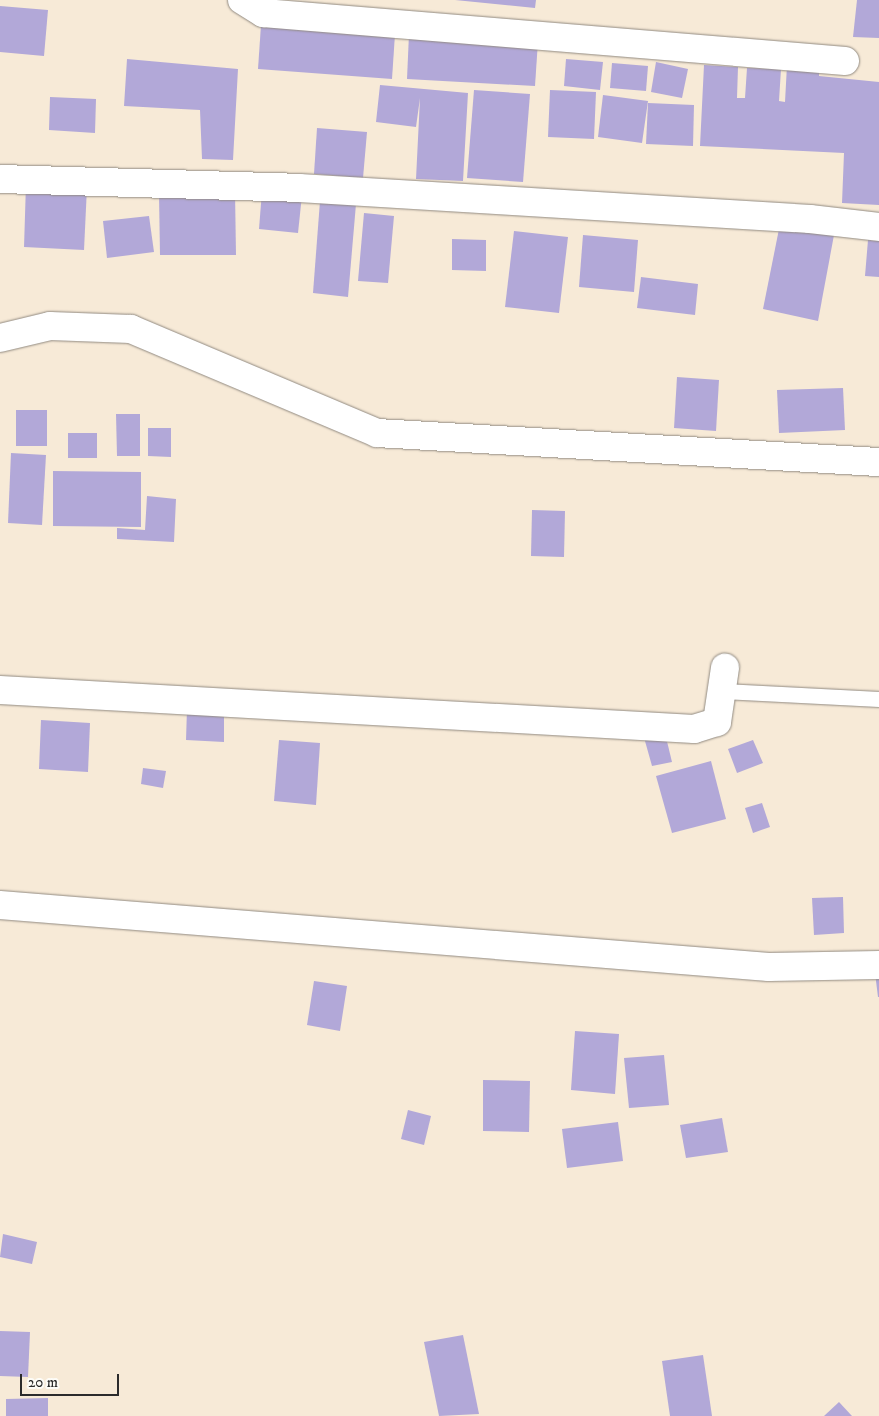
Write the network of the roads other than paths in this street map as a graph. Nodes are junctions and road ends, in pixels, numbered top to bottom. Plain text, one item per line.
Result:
1 (242, 0) edge
2 (845, 60) dead end
3 (0, 178) edge
4 (879, 227) edge
5 (0, 338) edge
6 (879, 462) edge
7 (724, 680) joint
8 (0, 690) edge
9 (879, 699) edge
10 (0, 905) edge
11 (879, 965) edge

1 - 2 street
3 - 4 street
5 - 6 street
7 - 8 street
7 - 9 lane
10 - 11 street

